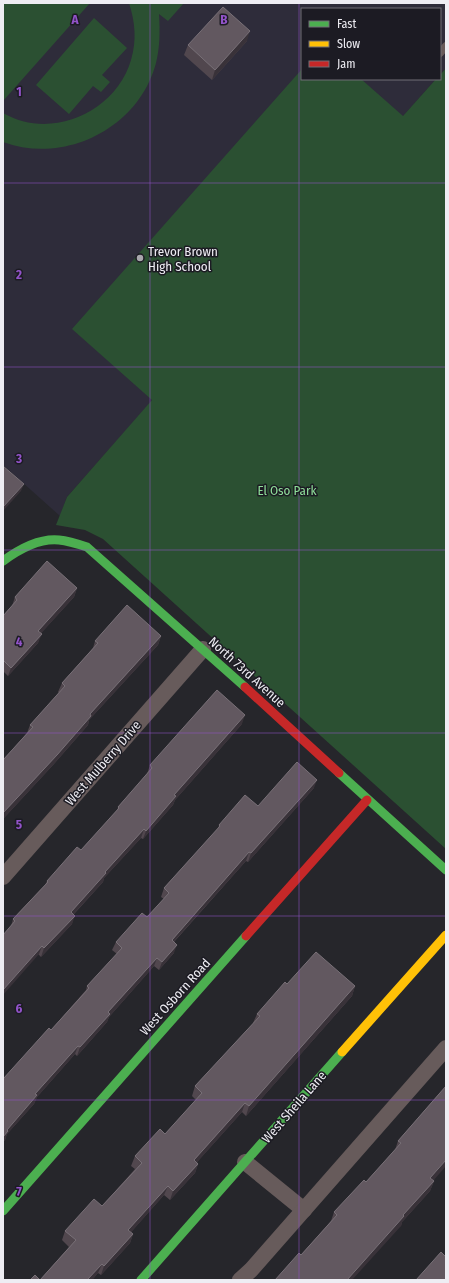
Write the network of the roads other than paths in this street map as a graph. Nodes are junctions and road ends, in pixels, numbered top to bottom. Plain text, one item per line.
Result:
1 (3, 561) edge
2 (203, 649) junction
3 (367, 800) junction
4 (446, 870) edge
5 (3, 877) edge
6 (446, 935) edge
7 (446, 1048) edge
8 (245, 1162) junction
9 (304, 1210) junction
10 (3, 1211) edge
11 (141, 1280) edge
12 (240, 1280) edge

1 - 2 street, North 73rd Avenue
2 - 3 street, North 73rd Avenue
2 - 5 street, West Mulberry Drive
3 - 4 street, North 73rd Avenue
3 - 10 street, West Osborn Road
6 - 8 street, West Sheila Lane
7 - 9 street
8 - 9 street
8 - 11 street, West Sheila Lane
9 - 12 street

